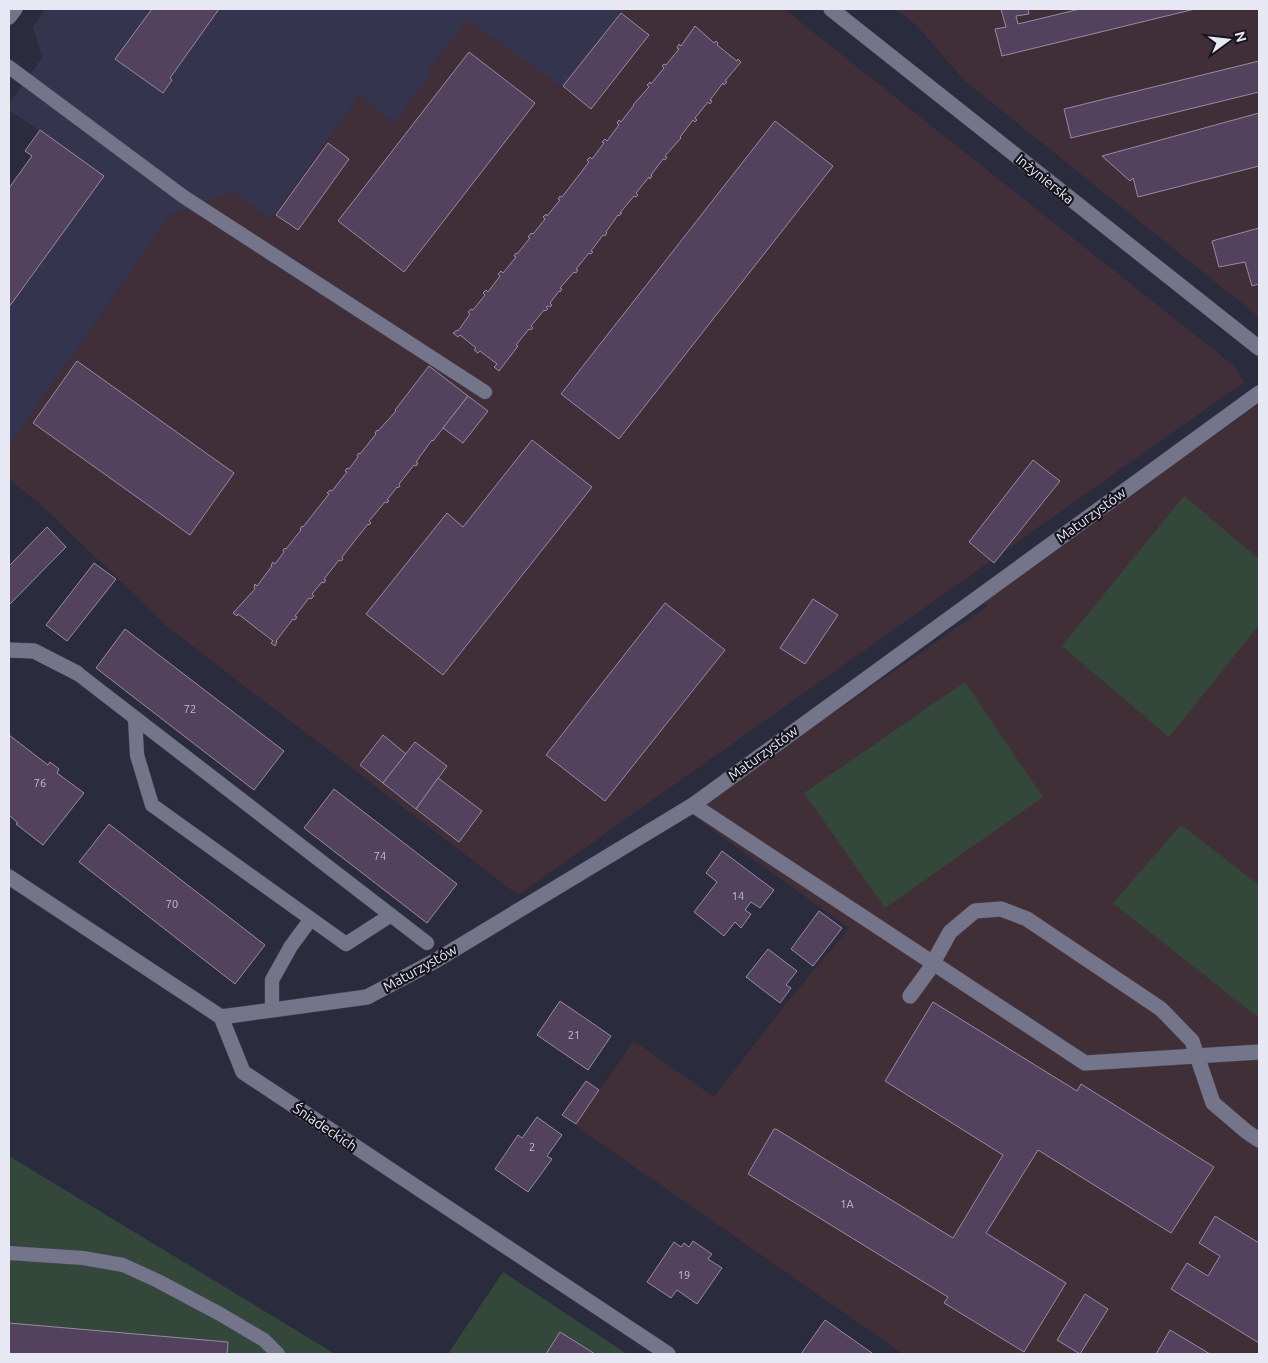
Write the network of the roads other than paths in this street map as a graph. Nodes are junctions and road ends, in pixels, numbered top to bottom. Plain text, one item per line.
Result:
1 (15, 9) edge
2 (831, 9) edge
3 (9, 17) edge
4 (9, 67) edge
5 (1259, 348) edge
6 (485, 392) dead end
7 (1259, 393) edge
8 (9, 650) edge
9 (77, 673) joint
10 (135, 718) junction
11 (693, 804) junction
12 (9, 877) edge
13 (391, 915) junction
14 (310, 918) junction
15 (426, 942) dead end
16 (933, 963) junction
17 (910, 996) dead end
18 (272, 1010) junction
19 (221, 1017) junction
20 (1259, 1052) edge
21 (1197, 1056) junction
22 (1259, 1140) edge
23 (9, 1253) edge
24 (278, 1354) edge
25 (668, 1354) edge

1 - 3 street
2 - 5 street, Inżynierska
4 - 6 lane
7 - 11 street, Maturzystów
8 - 9 street
9 - 10 lane
10 - 13 lane
10 - 14 lane
11 - 16 street
11 - 18 street, Maturzystów
12 - 19 street
13 - 14 lane
13 - 15 lane
14 - 18 lane
16 - 17 street
16 - 21 street
16 - 21 street
18 - 19 street, Maturzystów
19 - 25 street, Śniadeckich
20 - 21 street
21 - 22 street
23 - 24 lane

